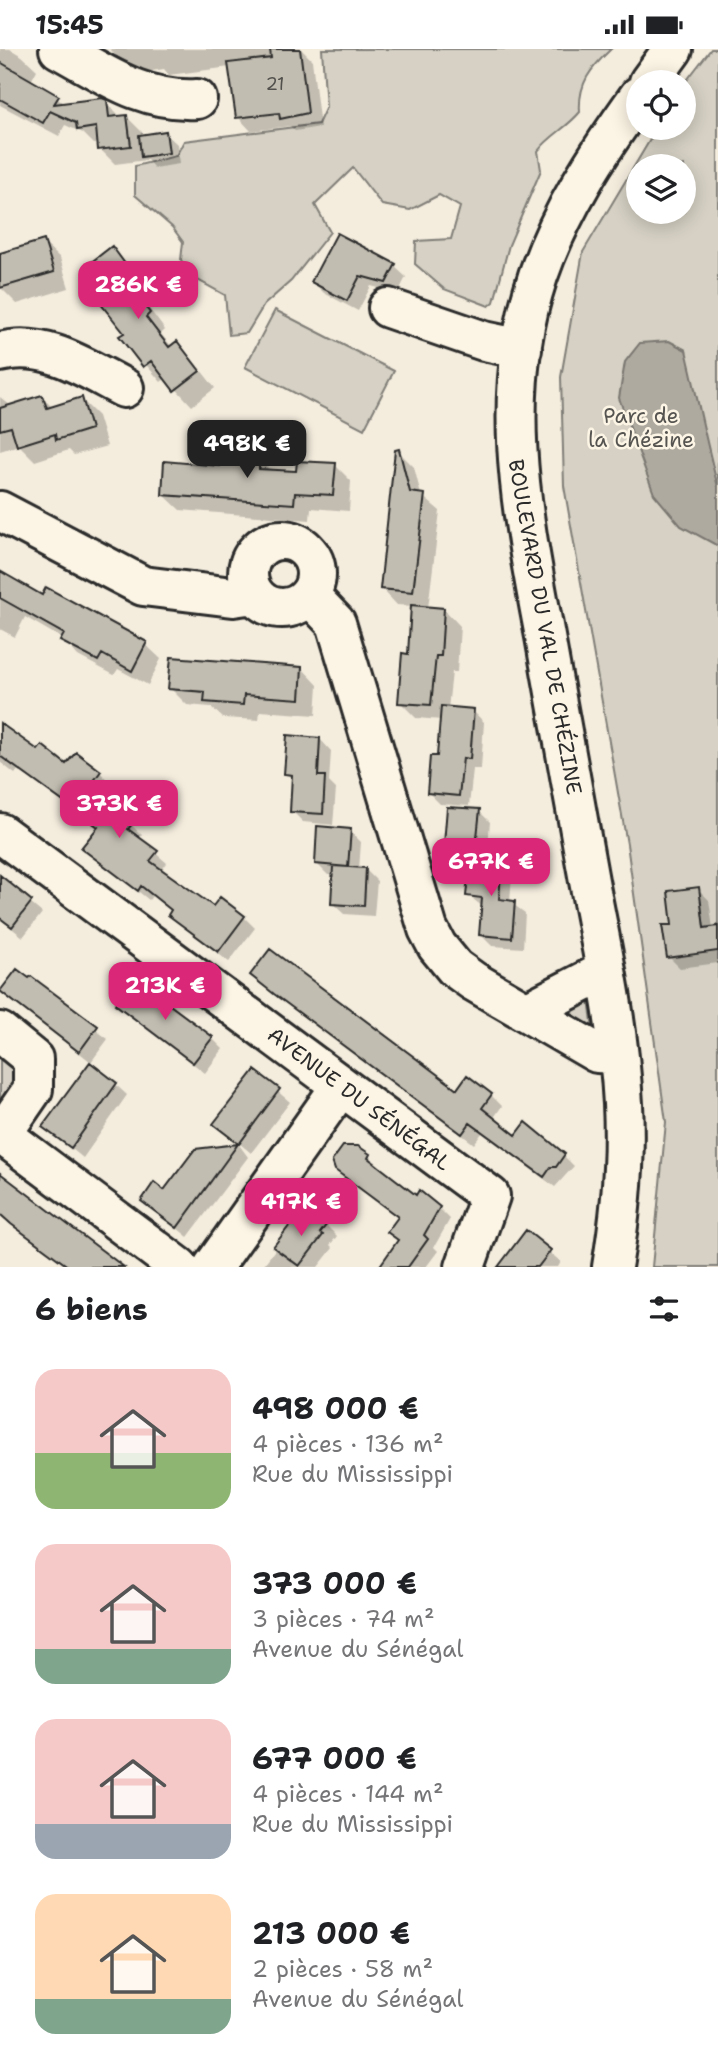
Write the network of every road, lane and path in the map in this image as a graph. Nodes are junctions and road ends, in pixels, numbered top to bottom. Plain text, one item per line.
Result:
1 (59, 49) edge
2 (673, 49) edge
3 (658, 70) edge
4 (197, 99) dead end
5 (626, 115) edge
6 (388, 309) dead end
7 (522, 349) junction
8 (0, 352) edge
9 (124, 388) dead end
10 (0, 511) edge
11 (254, 593) junction
12 (309, 595) junction
13 (0, 833) edge
14 (605, 971) junction
15 (528, 1011) junction
16 (0, 1032) edge
17 (617, 1054) junction
18 (341, 1086) junction
19 (1, 1133) edge
20 (179, 1267) edge
21 (213, 1267) edge
22 (466, 1267) edge
23 (612, 1267) edge

1 - 4 street
2 - 3 street
5 - 7 street, BOULEVARD DU VAL DE CHÉZINE
6 - 7 street
7 - 14 street, BOULEVARD DU VAL DE CHÉZINE
8 - 9 street
10 - 11 street
11 - 12 street
11 - 12 street
12 - 15 street
13 - 18 street, AVENUE DU SÉNÉGAL
14 - 15 street
14 - 17 street, BOULEVARD DU VAL DE CHÉZINE
15 - 17 street
16 - 19 street
17 - 23 street, BOULEVARD DU VAL DE CHÉZINE
18 - 21 street
18 - 22 street, AVENUE DU SÉNÉGAL
19 - 20 street

